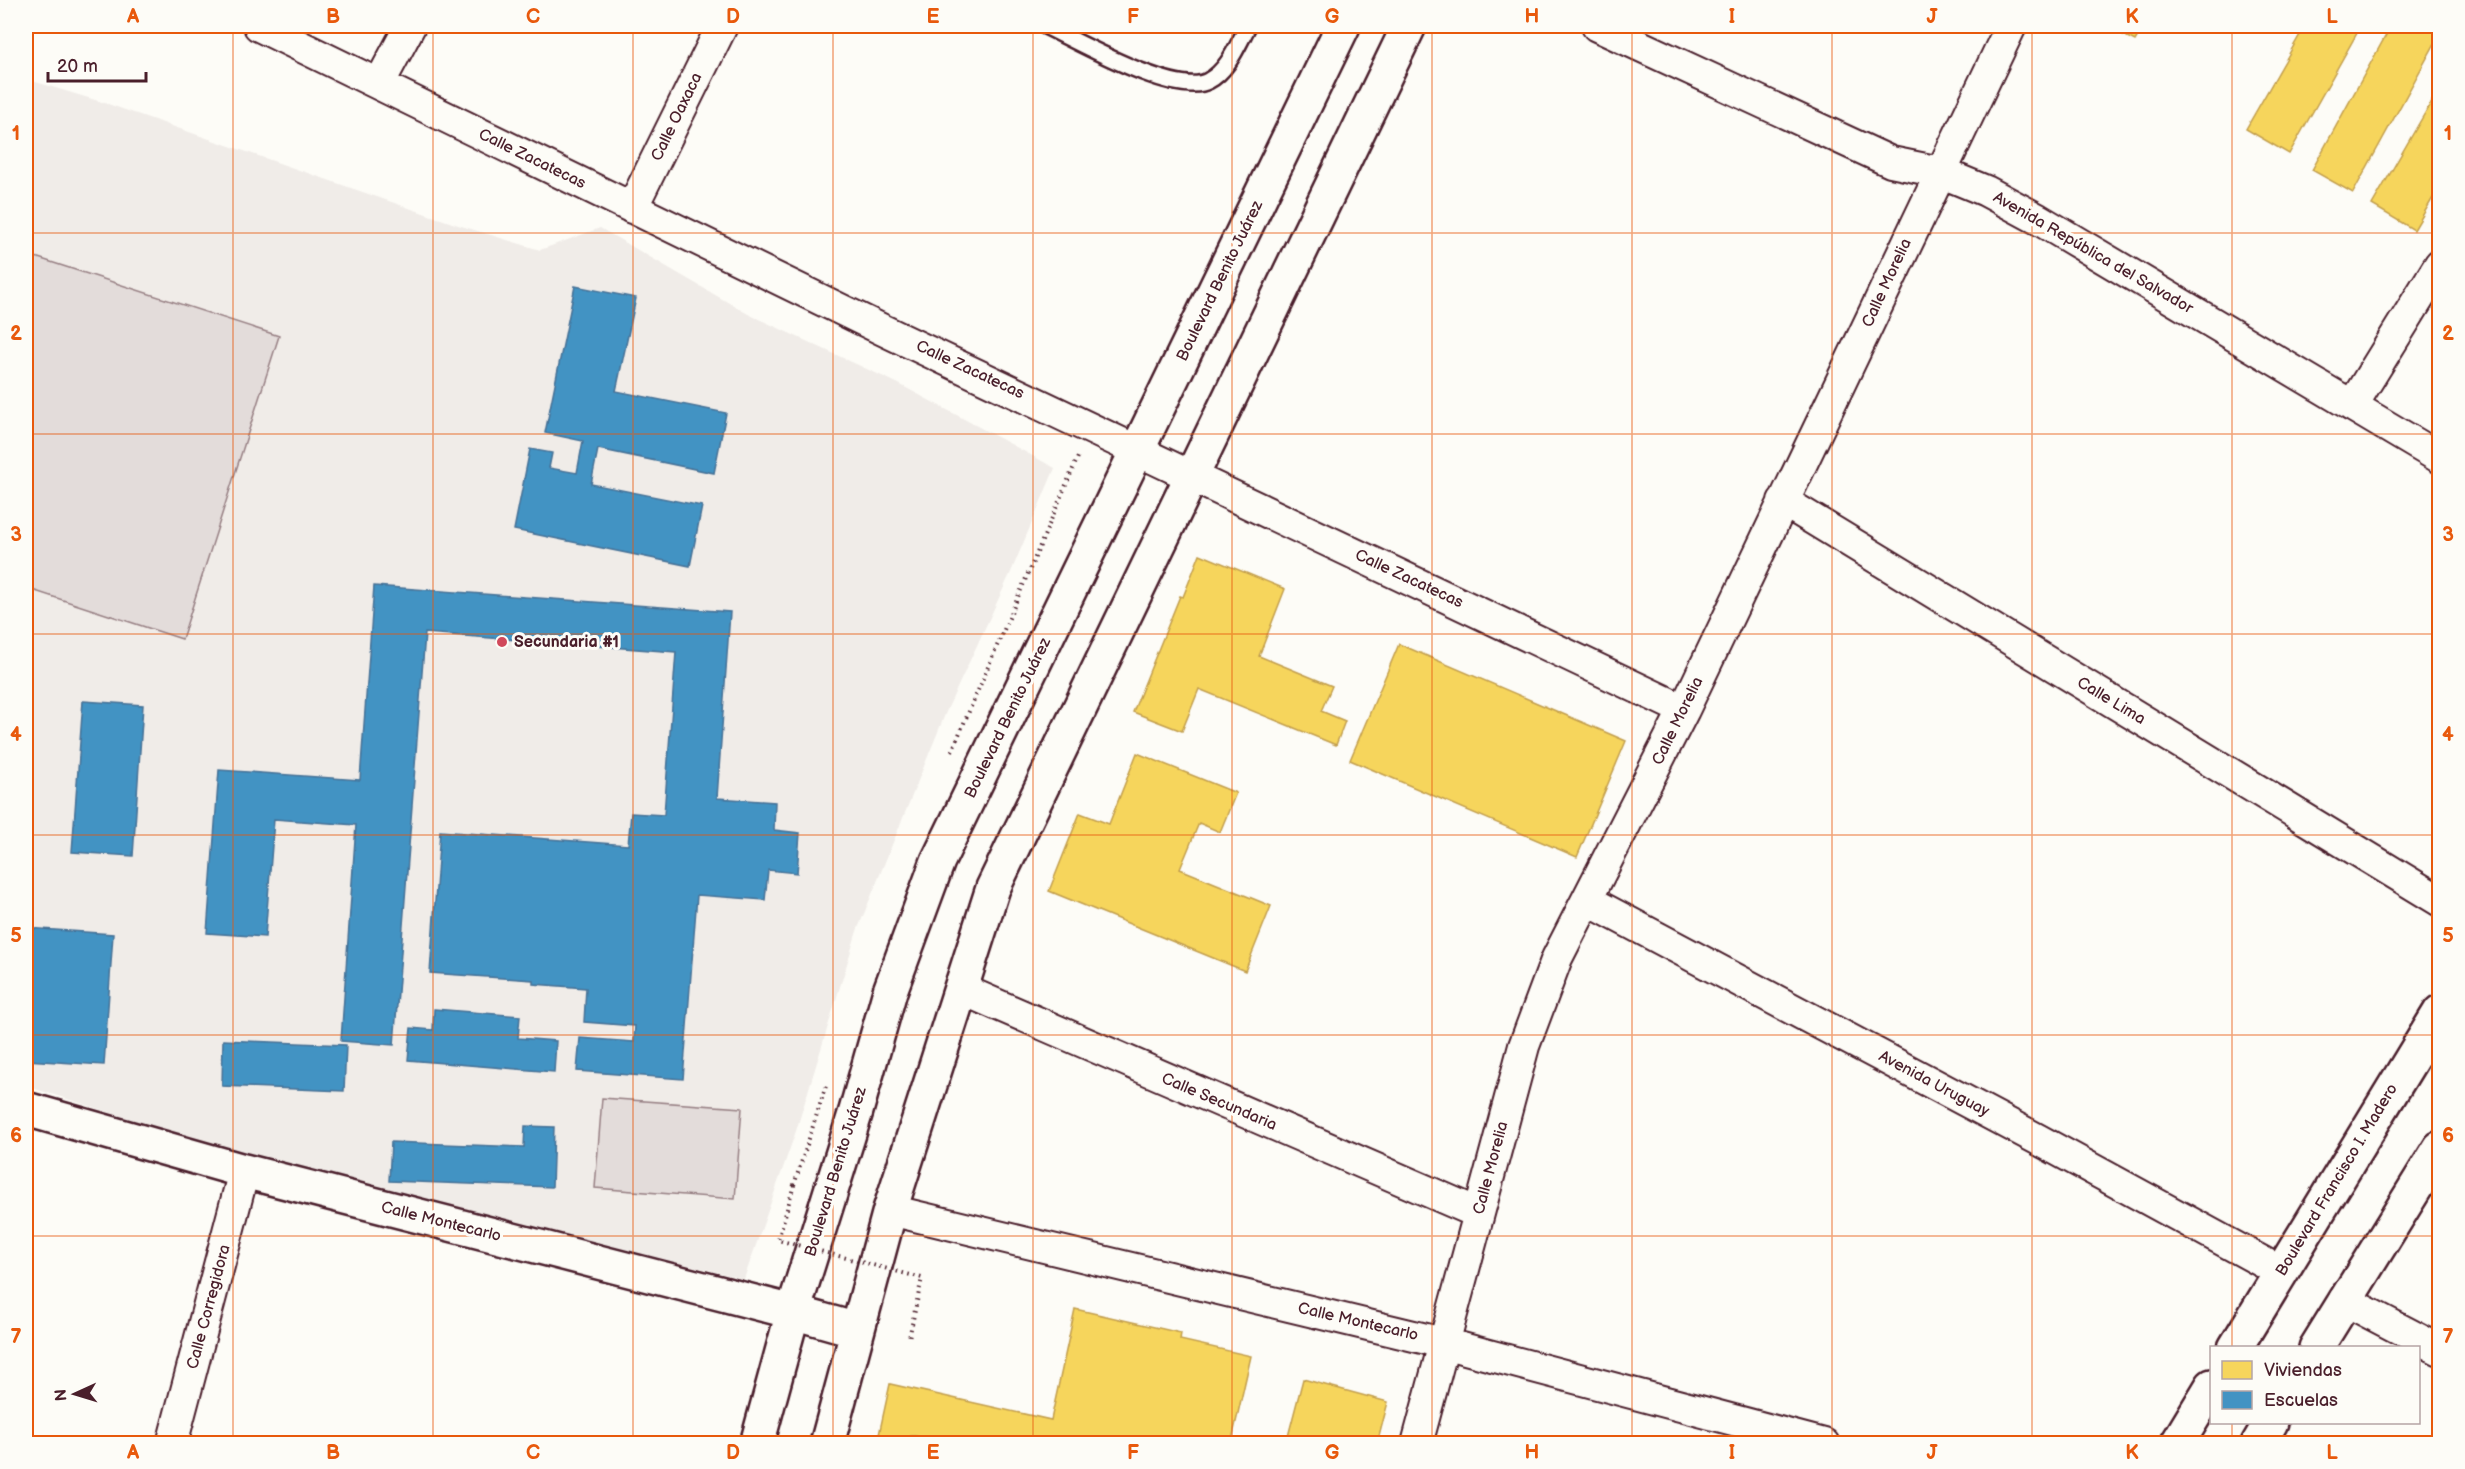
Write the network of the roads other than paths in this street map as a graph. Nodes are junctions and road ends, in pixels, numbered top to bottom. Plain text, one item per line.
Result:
1 (259, 26) edge
2 (410, 26) edge
3 (722, 26) edge
4 (1045, 26) edge
5 (1248, 26) edge
6 (1343, 26) edge
7 (1409, 26) edge
8 (1597, 26) edge
9 (2011, 26) edge
10 (379, 84) junction
11 (1940, 172) junction
12 (632, 208) junction
13 (2439, 264) edge
14 (2352, 406) junction
15 (1138, 450) junction
16 (2439, 458) edge
17 (1190, 475) junction
18 (1783, 501) junction
19 (1684, 710) junction
20 (1587, 900) junction
21 (2439, 901) edge
22 (961, 989) junction
23 (2439, 1012) edge
24 (26, 1109) edge
25 (2439, 1148) edge
26 (244, 1171) junction
27 (890, 1210) junction
28 (1478, 1213) junction
29 (2280, 1272) junction
30 (2344, 1300) junction
31 (793, 1312) junction
32 (857, 1330) junction
33 (1443, 1343) junction
34 (2236, 1346) edge
35 (2317, 1346) edge
36 (2439, 1350) edge
37 (2210, 1388) edge
38 (2270, 1424) edge
39 (172, 1443) edge
40 (757, 1443) edge
41 (827, 1443) edge
42 (1417, 1443) edge
43 (1824, 1443) edge
44 (2177, 1443) edge
45 (2258, 1443) edge

1 - 10 street, Calle Zacatecas
2 - 10 street
3 - 12 street, Calle Oaxaca
4 - 5 lane
6 - 15 main road, Boulevard Benito Juárez
7 - 17 main road
8 - 11 street, Avenida República del Salvador
9 - 11 street, Calle Morelia
10 - 12 street, Calle Zacatecas
11 - 14 street, Avenida República del Salvador
11 - 18 street, Calle Morelia
12 - 15 street, Calle Zacatecas
13 - 14 street
14 - 16 street, Avenida República del Salvador
15 - 17 street, Calle Zacatecas
15 - 31 main road, Boulevard Benito Juárez
17 - 19 street, Calle Zacatecas
17 - 22 main road
18 - 19 street, Calle Morelia
18 - 21 street, Calle Lima
19 - 20 street, Calle Morelia
20 - 28 street, Calle Morelia
20 - 29 street, Avenida Uruguay
22 - 27 main road
22 - 28 street, Calle Secundaria
23 - 29 main road, Boulevard Francisco I. Madero
24 - 26 main road, Calle Montecarlo
25 - 30 main road
26 - 31 main road, Calle Montecarlo
26 - 39 street, Calle Corregidora
27 - 32 main road
27 - 33 street, Calle Montecarlo
28 - 33 street, Calle Morelia
29 - 34 main road, Boulevard Francisco I. Madero
30 - 35 main road
30 - 36 street
31 - 32 main road, Calle Montecarlo
31 - 40 main road, Boulevard Benito Juárez
32 - 41 main road
33 - 42 street, Calle Morelia
33 - 43 street, Calle Montecarlo
37 - 44 main road
38 - 45 main road

